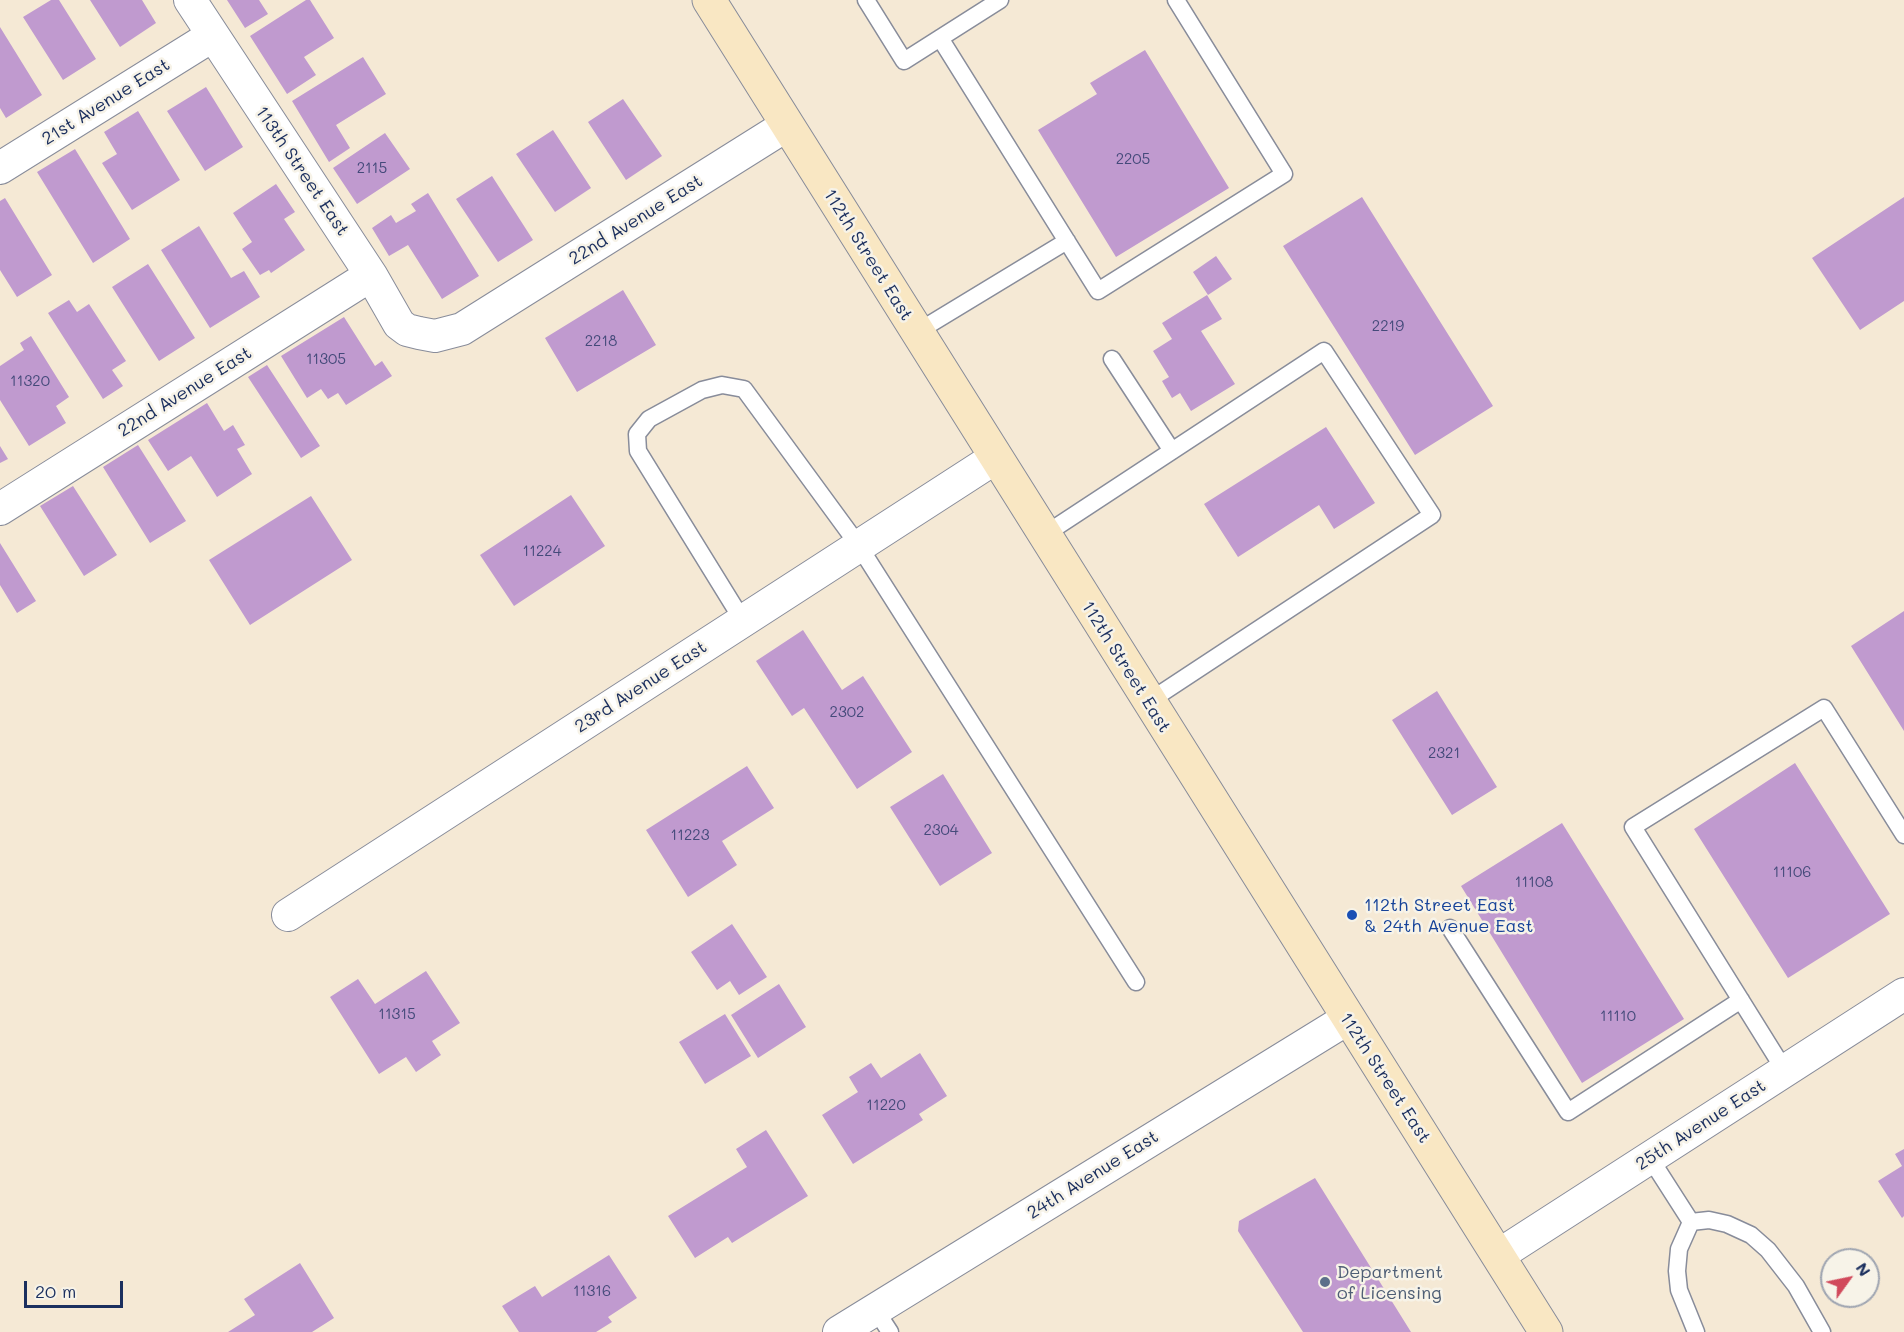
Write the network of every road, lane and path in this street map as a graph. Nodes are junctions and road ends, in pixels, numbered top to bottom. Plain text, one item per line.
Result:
1 (190, 0) edge
2 (709, 0) edge
3 (866, 0) edge
4 (1000, 0) edge
5 (1176, 0) edge
6 (212, 36) junction
7 (940, 38) junction
8 (787, 125) junction
9 (0, 168) edge
10 (1067, 241) junction
11 (371, 275) junction
12 (420, 333) joint
13 (916, 333) junction
14 (1112, 359) dead end
15 (1172, 451) junction
16 (995, 458) junction
17 (0, 509) edge
18 (1044, 536) junction
19 (859, 546) junction
20 (743, 621) junction
21 (1148, 702) junction
22 (1904, 835) edge
23 (288, 915) dead end
24 (1450, 928) dead end
25 (1136, 982) dead end
26 (1904, 994) edge
27 (1741, 1000) junction
28 (1347, 1019) junction
29 (1785, 1071) junction
30 (1650, 1158) junction
31 (1691, 1222) junction
32 (1499, 1255) junction
33 (883, 1321) edge
34 (839, 1332) edge
35 (1546, 1332) edge
36 (1696, 1332) edge
37 (1822, 1332) edge

1 - 6 street, 113th Street East
2 - 8 main road, 112th Street East
3 - 7 lane
4 - 7 lane
5 - 10 lane
6 - 9 street, 21st Avenue East
6 - 11 street, 113th Street East
7 - 10 lane
8 - 12 street, 22nd Avenue East
8 - 13 main road, 112th Street East
10 - 13 lane
11 - 12 street, 113th Street East
11 - 17 street, 22nd Avenue East
13 - 16 main road, 112th Street East
14 - 15 lane
15 - 18 lane
15 - 21 lane
16 - 18 main road, 112th Street East
16 - 19 street, 23rd Avenue East
18 - 21 main road, 112th Street East
19 - 20 street, 23rd Avenue East
19 - 20 lane
19 - 25 lane
20 - 23 street, 23rd Avenue East
21 - 28 main road, 112th Street East
22 - 27 lane
24 - 27 lane
26 - 29 street, 25th Avenue East
27 - 29 lane
28 - 32 main road, 112th Street East
28 - 33 street, 24th Avenue East
29 - 30 street, 25th Avenue East
30 - 31 lane
30 - 32 street, 25th Avenue East
31 - 36 lane
31 - 37 lane
32 - 35 main road, 112th Street East
33 - 34 street, 24th Avenue East

